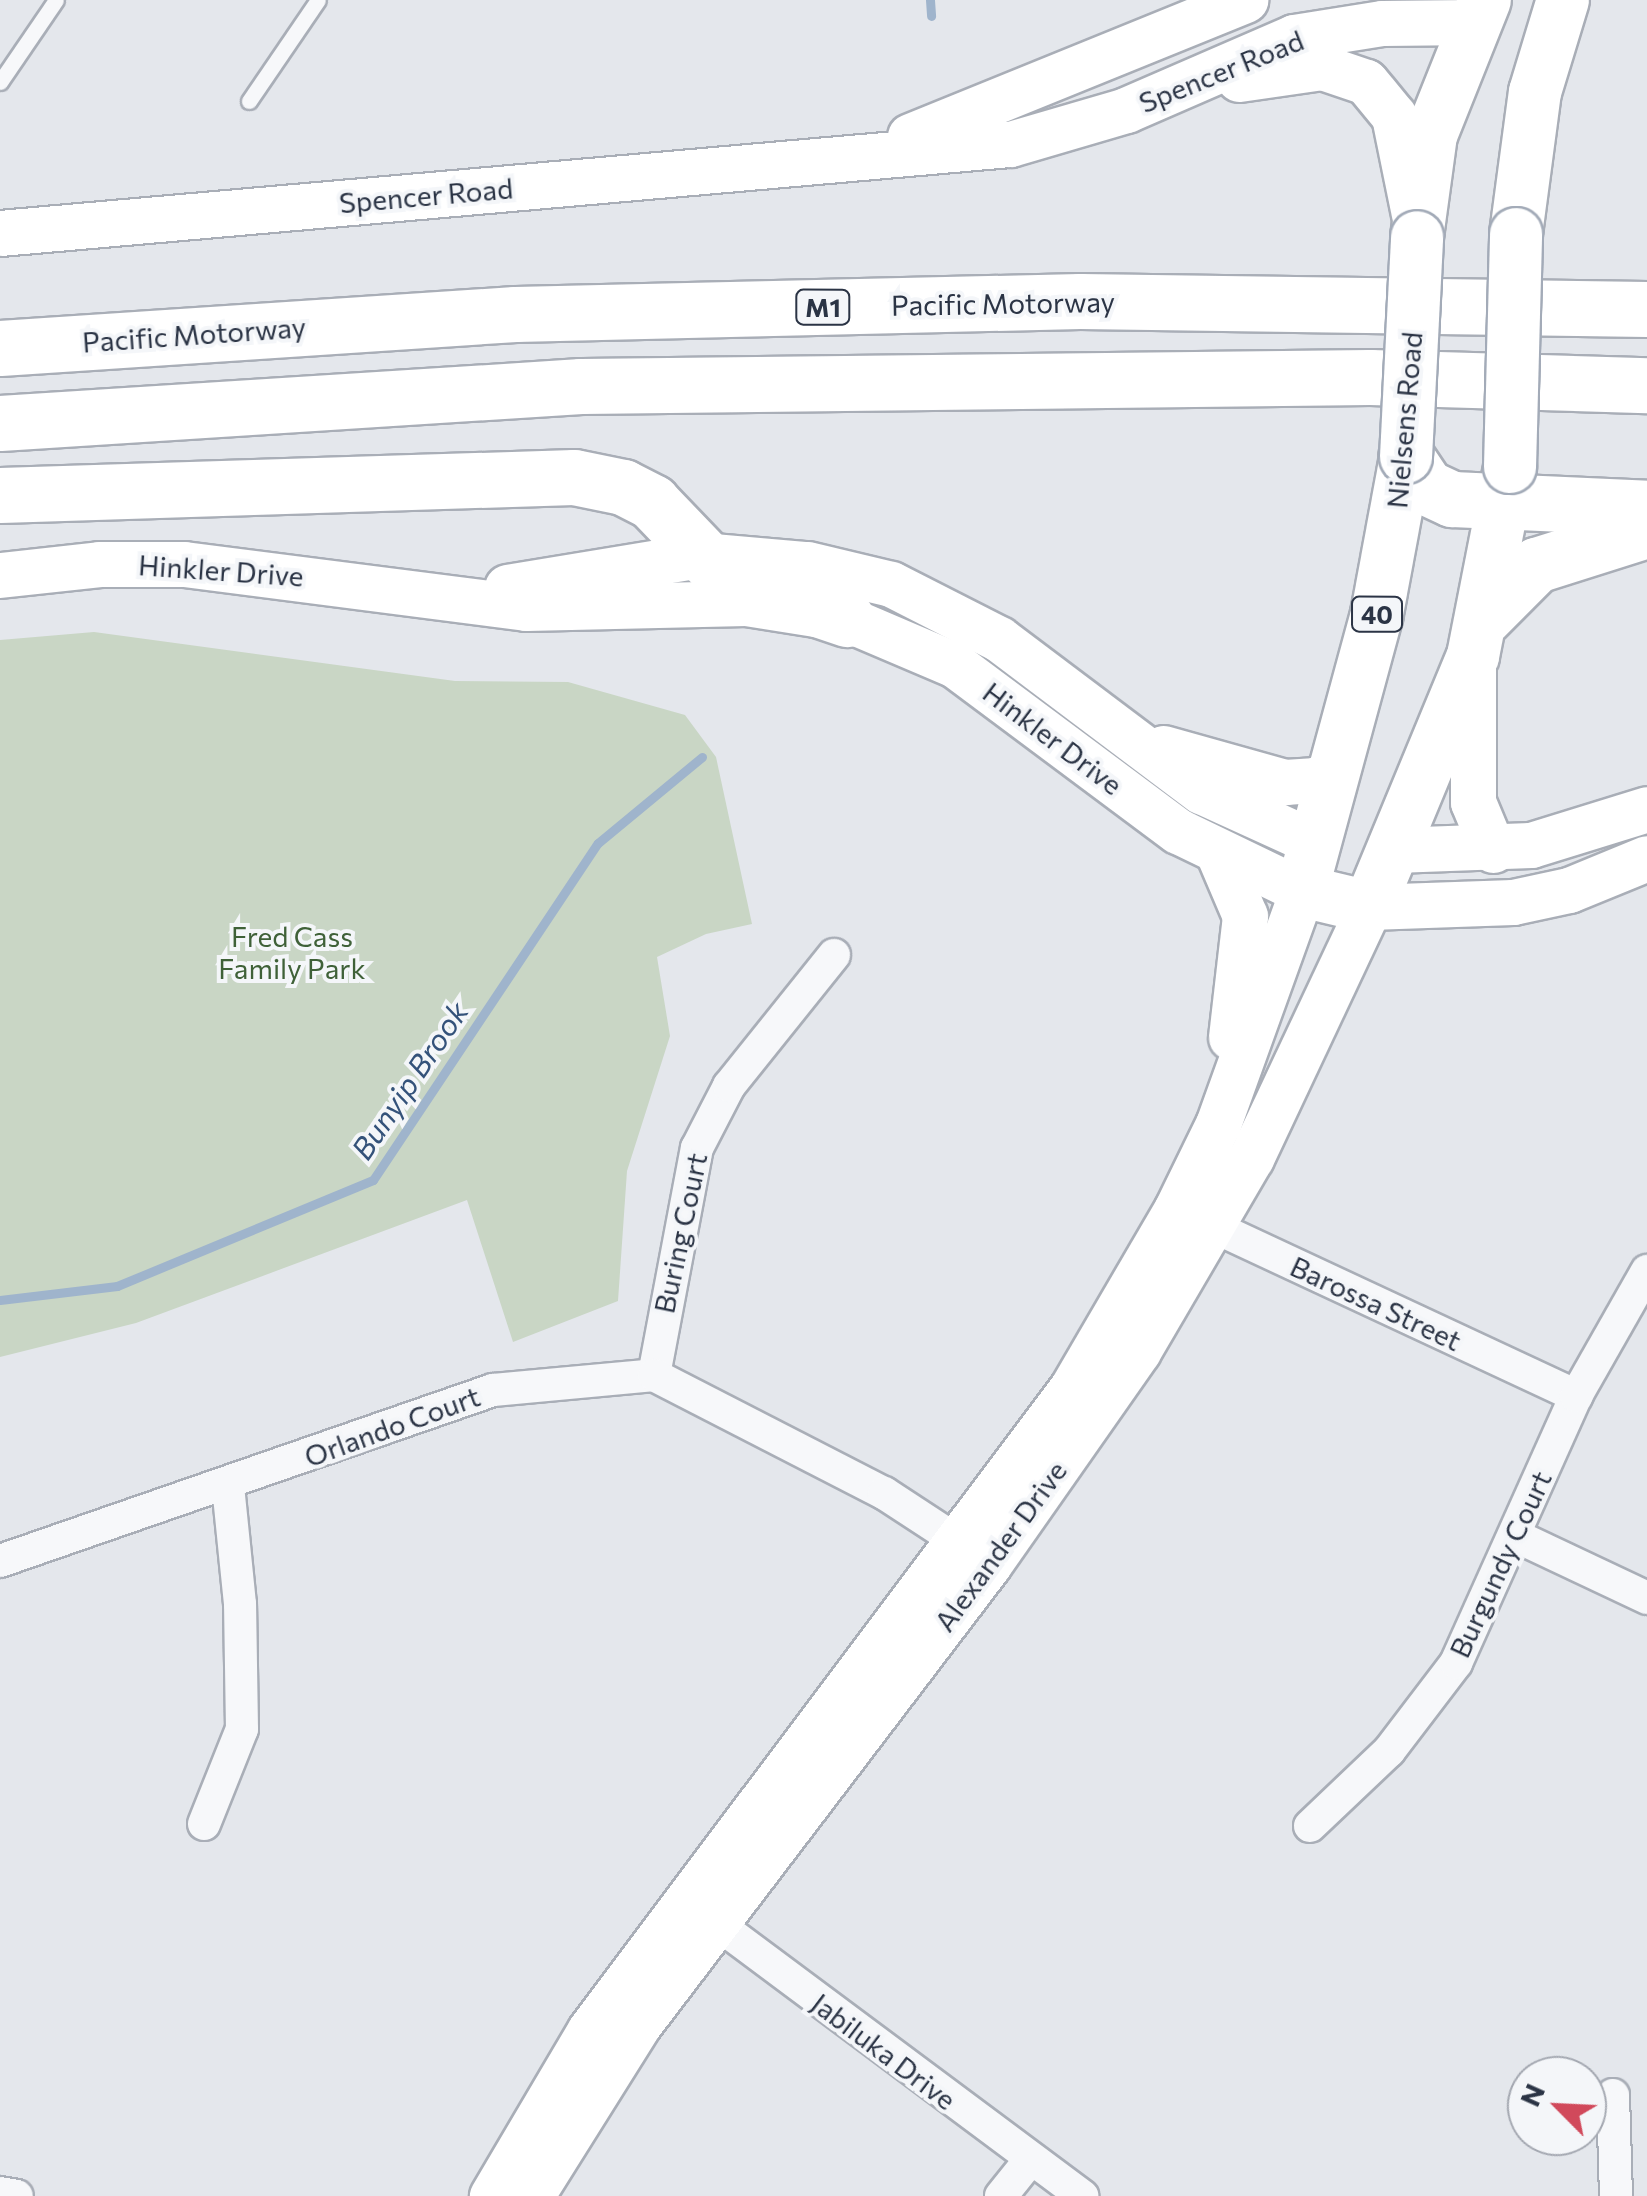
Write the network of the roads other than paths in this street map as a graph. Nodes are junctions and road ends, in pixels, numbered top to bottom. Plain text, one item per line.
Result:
1 (56, 0) edge
2 (318, 0) edge
3 (1245, 0) edge
4 (1542, 0) edge
5 (1563, 0) edge
6 (1480, 11) edge
7 (0, 82) edge
8 (249, 101) dead end
9 (1126, 110) junction
10 (851, 156) junction
11 (0, 233) edge
12 (1417, 233) junction
13 (1647, 309) edge
14 (0, 348) edge
15 (1647, 385) edge
16 (0, 423) edge
17 (1406, 457) junction
18 (1508, 484) junction
19 (0, 496) edge
20 (1647, 508) edge
21 (1647, 530) edge
22 (701, 555) junction
23 (0, 575) edge
24 (441, 594) junction
25 (847, 619) junction
26 (1479, 636) junction
27 (1122, 735) junction
28 (1336, 769) junction
29 (1647, 809) edge
30 (1394, 850) junction
31 (1493, 850) junction
32 (1219, 855) junction
33 (1647, 858) edge
34 (1309, 867) junction
35 (1369, 907) junction
36 (834, 955) dead end
37 (1195, 1203) junction
38 (1647, 1271) edge
39 (654, 1375) junction
40 (1576, 1396) junction
41 (228, 1485) junction
42 (1516, 1536) junction
43 (976, 1553) junction
44 (0, 1562) edge
45 (1647, 1598) edge
46 (204, 1824) dead end
47 (1310, 1826) dead end
48 (703, 1914) junction
49 (1612, 2095) dead end
50 (1029, 2162) junction
51 (0, 2193) edge
52 (18, 2196) edge
53 (492, 2196) edge
54 (531, 2196) edge
55 (1001, 2196) edge
56 (1082, 2196) edge
57 (1616, 2196) edge

1 - 7 lane
2 - 8 lane
3 - 10 street, Spencer Road
4 - 6 main road
5 - 18 main road, 40, bridge
6 - 9 street, Spencer Road
6 - 12 main road, Nielsens Road / 40
9 - 10 street, Spencer Road
9 - 12 street
10 - 11 street, Spencer Road
12 - 17 main road, Nielsens Road / 40, bridge
13 - 14 highway, Pacific Motorway / M1
15 - 16 highway
17 - 18 highway
17 - 28 main road, Nielsens Road / 40
18 - 20 highway
18 - 26 main road, 40
19 - 22 highway
21 - 26 highway
22 - 24 street, Hinkler Drive
22 - 25 highway
22 - 27 street, Hinkler Drive
23 - 24 street, Hinkler Drive
24 - 25 street, Hinkler Drive
25 - 32 street, Hinkler Drive
26 - 30 main road, 40
26 - 31 street
27 - 28 street
27 - 34 street, Hinkler Drive
28 - 34 main road, Nielsens Road / 40
29 - 31 street, Hinkler Drive
30 - 31 street, Hinkler Drive
30 - 34 main road, Hinkler Drive
30 - 35 main road, Alexander Drive / 40
32 - 34 street, Hinkler Drive
32 - 37 street
33 - 35 street, Hinkler Drive
34 - 35 main road, Hinkler Drive
34 - 37 street, Alexander Drive / 40
35 - 37 street, Alexander Drive / 40
36 - 39 street, Buring Court
37 - 40 street, Barossa Street
37 - 43 street, Alexander Drive / 40
38 - 40 street, Burgundy Court
39 - 41 street, Orlando Court
39 - 43 street
40 - 42 street, Burgundy Court
41 - 44 street, Orlando Court
41 - 46 street
42 - 45 street
42 - 47 street, Burgundy Court
43 - 48 street, Alexander Drive / 40
48 - 50 street, Jabiluka Drive
48 - 53 street, Alexander Drive / 40
48 - 54 street, Alexander Drive / 40
49 - 57 street
50 - 55 street
50 - 56 street, Jabiluka Drive
51 - 52 street

